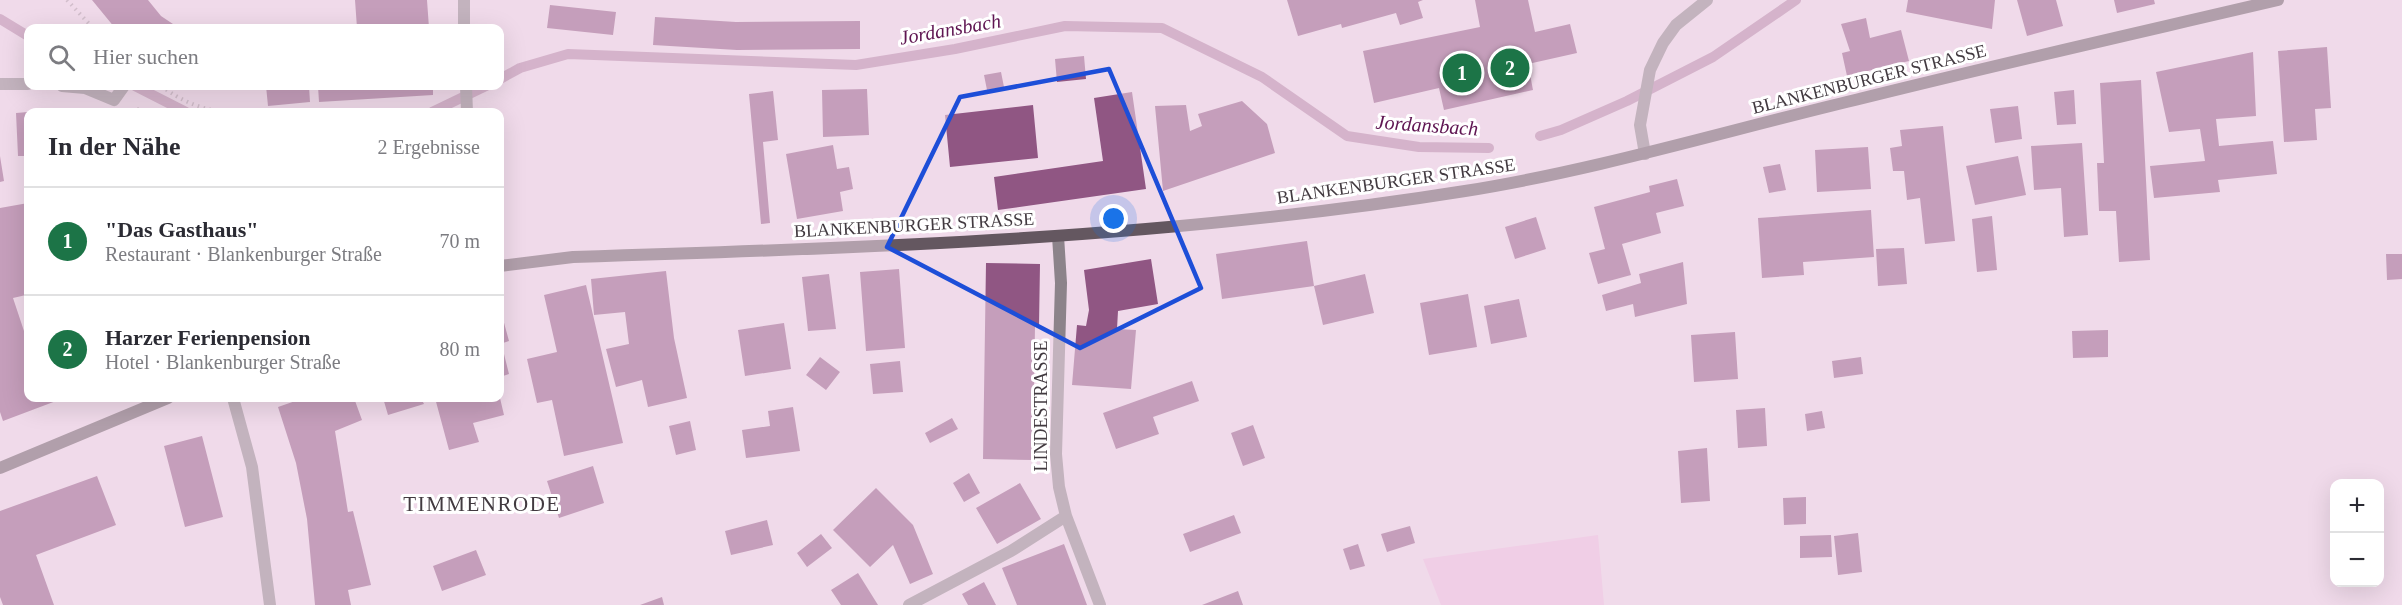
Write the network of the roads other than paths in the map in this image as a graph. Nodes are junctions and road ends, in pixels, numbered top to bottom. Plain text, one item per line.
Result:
1 (464, 0) edge
2 (1707, 0) edge
3 (2278, 0) edge
4 (464, 24) edge
5 (0, 84) edge
6 (24, 84) edge
7 (90, 90) edge
8 (121, 90) edge
9 (466, 90) edge
10 (467, 108) edge
11 (1646, 154) junction
12 (1058, 236) junction
13 (504, 266) edge
14 (158, 402) edge
15 (234, 402) edge
16 (1, 464) edge
17 (1066, 516) junction
18 (270, 605) edge
19 (909, 605) edge
20 (1100, 605) edge

1 - 4 street
2 - 11 street
3 - 11 main road, BLANKENBURGER STRASSE
5 - 6 street
7 - 8 street
9 - 10 street
11 - 12 main road, BLANKENBURGER STRASSE
12 - 13 main road, BLANKENBURGER STRASSE
12 - 17 street, LINDESTRASSE
14 - 16 main road
15 - 18 street
17 - 19 street
17 - 20 street, LINDESTRASSE

